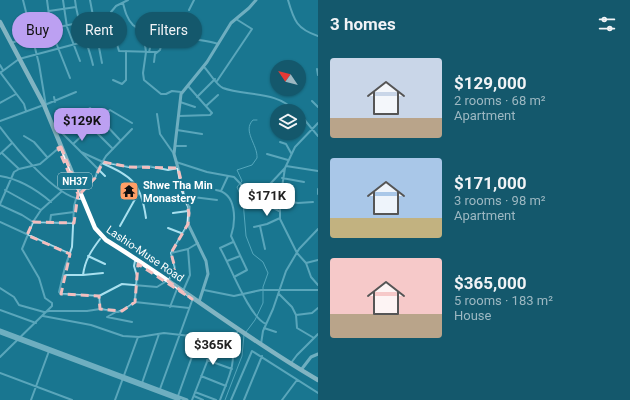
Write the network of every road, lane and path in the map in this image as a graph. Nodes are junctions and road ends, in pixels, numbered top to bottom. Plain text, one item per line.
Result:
1 (24, 0) edge
2 (47, 0) edge
3 (63, 0) edge
4 (75, 0) edge
5 (90, 0) edge
6 (128, 0) edge
7 (194, 0) edge
8 (256, 0) edge
9 (288, 0) edge
10 (123, 3) junction
11 (76, 7) junction
12 (63, 8) junction
13 (189, 10) dead end
14 (49, 11) joint
15 (27, 12) edge
16 (77, 12) edge
17 (92, 12) edge
18 (111, 12) dead end
19 (236, 19) junction
20 (0, 22) edge
21 (71, 25) edge
22 (66, 26) junction
23 (135, 26) edge
24 (63, 27) edge
25 (1, 29) edge
26 (318, 36) edge
27 (71, 40) edge
28 (202, 41) edge
29 (11, 43) joint
30 (218, 44) junction
31 (36, 48) edge
32 (58, 48) joint
33 (74, 48) edge
34 (88, 48) edge
35 (99, 48) edge
36 (118, 48) edge
37 (147, 48) edge
38 (149, 48) edge
39 (160, 48) edge
40 (126, 52) junction
41 (148, 52) junction
42 (156, 52) junction
43 (37, 54) junction
44 (18, 59) junction
45 (80, 61) dead end
46 (154, 62) dead end
47 (102, 63) dead end
48 (0, 65) edge
49 (92, 65) dead end
50 (203, 66) junction
51 (317, 69) dead end
52 (3, 70) junction
53 (0, 72) edge
54 (318, 75) edge
55 (70, 78) dead end
56 (215, 79) junction
57 (113, 80) dead end
58 (217, 82) junction
59 (186, 85) junction
60 (76, 92) dead end
61 (181, 92) junction
62 (16, 94) junction
63 (218, 95) dead end
64 (54, 97) dead end
65 (197, 97) junction
66 (55, 102) junction
67 (180, 102) junction
68 (312, 102) dead end
69 (0, 103) edge
70 (47, 104) junction
71 (285, 104) edge
72 (41, 106) junction
73 (206, 106) junction
74 (194, 107) dead end
75 (318, 107) edge
76 (26, 111) junction
77 (46, 113) junction
78 (157, 114) dead end
79 (80, 115) junction
80 (179, 116) junction
81 (100, 119) junction
82 (0, 121) edge
83 (49, 122) junction
84 (306, 122) edge
85 (318, 123) edge
86 (132, 124) dead end
87 (0, 127) edge
88 (90, 128) junction
89 (312, 129) junction
90 (59, 130) junction
91 (132, 130) dead end
92 (176, 130) junction
93 (202, 134) dead end
94 (24, 136) dead end
95 (318, 136) edge
96 (120, 140) junction
97 (280, 142) dead end
98 (12, 143) junction
99 (73, 144) junction
100 (174, 146) junction
101 (186, 146) dead end
102 (60, 147) junction
103 (113, 149) junction
104 (81, 152) junction
105 (1, 153) edge
106 (291, 153) junction
107 (174, 154) junction
108 (267, 154) dead end
109 (47, 157) junction
110 (288, 160) junction
111 (176, 162) junction
112 (103, 163) junction
113 (34, 166) junction
114 (285, 167) junction
115 (98, 168) junction
116 (178, 168) junction
117 (18, 169) junction
118 (318, 171) edge
119 (0, 176) edge
120 (105, 176) dead end
121 (228, 176) junction
122 (11, 178) junction
123 (282, 178) junction
124 (304, 182) dead end
125 (318, 189) edge
126 (5, 190) junction
127 (216, 190) dead end
128 (221, 191) junction
129 (61, 192) junction
130 (139, 192) junction
131 (318, 194) edge
132 (253, 196) junction
133 (79, 197) junction
134 (218, 200) dead end
135 (280, 200) junction
136 (51, 202) junction
137 (313, 202) dead end
138 (0, 205) edge
139 (41, 210) junction
140 (189, 210) junction
141 (279, 211) junction
142 (74, 212) junction
143 (173, 213) dead end
144 (146, 218) dead end
145 (280, 218) junction
146 (0, 222) edge
147 (33, 222) junction
148 (50, 222) junction
149 (74, 222) junction
150 (188, 224) junction
151 (120, 226) dead end
152 (260, 226) junction
153 (254, 227) dead end
154 (168, 228) dead end
155 (318, 229) edge
156 (315, 232) junction
157 (182, 233) junction
158 (27, 235) junction
159 (318, 236) edge
160 (100, 239) junction
161 (233, 242) junction
162 (198, 244) junction
163 (188, 249) junction
164 (265, 250) dead end
165 (171, 253) junction
166 (297, 253) junction
167 (70, 254) junction
168 (88, 256) junction
169 (240, 256) junction
170 (318, 260) edge
171 (134, 261) junction
172 (227, 261) junction
173 (306, 263) junction
174 (105, 264) dead end
175 (103, 273) dead end
176 (63, 275) junction
177 (83, 275) junction
178 (234, 277) junction
179 (167, 281) junction
180 (137, 284) junction
181 (318, 285) edge
182 (0, 288) edge
183 (177, 289) junction
184 (204, 290) junction
185 (318, 290) edge
186 (184, 291) junction
187 (279, 293) junction
188 (243, 294) junction
189 (99, 296) junction
190 (195, 300) junction
191 (135, 302) junction
192 (170, 307) junction
193 (189, 308) junction
194 (318, 308) edge
195 (100, 309) junction
196 (0, 310) edge
197 (49, 311) junction
198 (118, 312) junction
199 (296, 315) junction
200 (43, 316) junction
201 (132, 322) dead end
202 (36, 323) junction
203 (266, 324) junction
204 (264, 328) junction
205 (0, 330) edge
206 (239, 330) junction
207 (276, 332) dead end
208 (0, 333) edge
209 (159, 334) junction
210 (180, 334) junction
211 (318, 334) edge
212 (138, 337) junction
213 (314, 338) junction
214 (20, 339) junction
215 (232, 339) junction
216 (261, 346) junction
217 (50, 350) junction
218 (318, 354) edge
219 (262, 356) junction
220 (0, 357) edge
221 (207, 360) junction
222 (291, 364) junction
223 (232, 369) junction
224 (301, 370) junction
225 (0, 373) edge
226 (201, 376) junction
227 (124, 377) junction
228 (298, 380) junction
229 (318, 380) edge
230 (142, 384) junction
231 (36, 386) junction
232 (226, 386) junction
233 (159, 390) junction
234 (195, 392) junction
235 (318, 393) edge
236 (194, 396) junction
237 (178, 398) edge
238 (32, 400) edge
239 (72, 400) edge
240 (115, 400) edge
241 (187, 400) edge
242 (192, 400) edge
243 (203, 400) edge
244 (216, 400) edge
245 (220, 400) edge
246 (231, 400) edge
247 (244, 400) edge
248 (282, 400) edge

1 - 15 street
2 - 14 street
3 - 12 street
4 - 11 street
5 - 17 street
6 - 10 street
7 - 13 street
8 - 19 street
9 - 26 street
10 - 18 street
10 - 23 street
11 - 12 street
11 - 16 street
12 - 14 street
12 - 22 street
19 - 30 street
19 - 58 street
20 - 25 highway, Lashio-Muse Road / NH37
21 - 22 street
22 - 24 street
22 - 27 street
25 - 29 highway, Lashio-Muse Road / NH37
25 - 44 highway, Lashio-Muse Road / NH37
28 - 30 street
29 - 44 highway, Lashio-Muse Road / NH37
30 - 50 street
31 - 43 street
32 - 43 street
32 - 55 street
33 - 45 street
34 - 49 street
35 - 47 street
36 - 40 street
37 - 41 street
38 - 41 street
39 - 42 street
40 - 41 street
40 - 57 street
41 - 42 street
41 - 61 street
42 - 46 street
43 - 44 street
43 - 70 street
44 - 52 street
44 - 72 highway, Lashio-Muse Road / NH37
44 - 77 highway, Lashio-Muse Road / NH37
48 - 52 street
50 - 56 street
50 - 59 street
51 - 54 street
52 - 53 street
53 - 62 street
56 - 58 street
56 - 65 street
58 - 71 street
59 - 61 street
59 - 65 street
60 - 66 street
61 - 67 street
62 - 69 street
62 - 76 street
63 - 73 street
64 - 66 street
65 - 73 street
66 - 70 street
67 - 74 street
67 - 80 street
68 - 75 street
70 - 77 street
72 - 76 street
72 - 77 highway, Lashio-Muse Road / NH37
73 - 80 street
76 - 82 street
77 - 83 highway, Lashio-Muse Road / NH37
78 - 107 street
79 - 81 street
79 - 88 street
79 - 90 street
80 - 92 street
81 - 86 street
81 - 88 street
81 - 96 street
83 - 90 street
83 - 102 highway, Lashio-Muse Road / NH37
84 - 89 street
85 - 89 street
87 - 98 street
88 - 99 street
88 - 103 street
89 - 95 street
89 - 106 street
90 - 99 street
91 - 96 street
92 - 93 street
92 - 100 street
94 - 109 street
96 - 103 street
97 - 106 street
98 - 105 street
98 - 113 street
99 - 104 street
100 - 101 street
100 - 107 street
102 - 109 street
102 - 133 highway, Lashio-Muse Road / NH37
103 - 112 street
104 - 112 street
104 - 115 street
105 - 117 street
106 - 110 street
107 - 111 street
108 - 110 street
109 - 113 street
110 - 114 street
111 - 116 street
111 - 121 street
112 - 115 street
112 - 116 street
112 - 130 street
113 - 117 street
113 - 129 street
114 - 118 street
114 - 123 street
114 - 132 street
115 - 120 street
115 - 133 street
116 - 140 street
117 - 122 street
119 - 122 street
121 - 128 street
121 - 132 street
122 - 126 street
122 - 136 street
123 - 124 street
123 - 135 street
125 - 131 street
126 - 138 street
126 - 139 street
127 - 128 street
128 - 161 street
129 - 133 street
129 - 136 street
130 - 144 street
130 - 151 street
132 - 141 street
133 - 142 street
133 - 160 highway, Lashio-Muse Road / NH37
133 - 179 highway, Lashio-Muse Road / NH37
134 - 140 street
135 - 137 street
135 - 141 street
136 - 139 street
138 - 147 street
139 - 147 street
140 - 143 street
140 - 150 street
141 - 145 street
142 - 148 street
142 - 149 street
145 - 152 street
145 - 166 street
146 - 158 street
147 - 148 street
147 - 158 street
148 - 149 street
149 - 167 street
150 - 157 street
150 - 162 street
152 - 153 street
152 - 164 street
154 - 157 street
155 - 156 street
156 - 159 street
156 - 166 street
157 - 165 street
158 - 167 street
158 - 197 street
160 - 168 street
160 - 171 highway, Lashio-Muse Road / NH37
161 - 169 street
161 - 172 street
162 - 163 street
162 - 184 street
163 - 165 street
163 - 186 street
165 - 179 street
166 - 173 street
166 - 187 street
167 - 176 street
168 - 174 street
168 - 177 street
169 - 172 street
169 - 178 street
170 - 173 street
171 - 179 highway, Lashio-Muse Road / NH37
171 - 180 street
172 - 178 street
173 - 181 street
175 - 177 street
176 - 177 street
176 - 189 street
178 - 188 street
179 - 180 street
179 - 183 highway, Lashio-Muse Road / NH37
179 - 186 highway, Lashio-Muse Road / NH37
180 - 189 street
180 - 191 street
182 - 197 street
183 - 190 highway, Lashio-Muse Road / NH37
183 - 192 street
184 - 188 street
184 - 190 street
185 - 187 street
186 - 190 highway, Lashio-Muse Road / NH37
187 - 188 street
187 - 199 street
187 - 203 street
188 - 203 street
189 - 195 street
190 - 193 street
190 - 206 highway, Lashio-Muse Road / NH37
191 - 192 street
191 - 198 street
192 - 193 street
193 - 210 street
194 - 199 street
195 - 197 street
195 - 198 street
196 - 202 street
197 - 200 street
198 - 201 street
199 - 213 street
200 - 202 street
200 - 212 street
202 - 214 street
203 - 204 street
204 - 207 street
204 - 216 street
205 - 214 street
206 - 215 street
206 - 216 highway, Lashio-Muse Road / NH37
208 - 214 street
209 - 210 street
209 - 212 street
209 - 230 street
210 - 233 street
210 - 237 street
211 - 213 street
212 - 227 street
213 - 222 street
214 - 217 street
214 - 220 street
215 - 221 street
215 - 223 street
216 - 222 highway, NH37
217 - 227 street
217 - 231 street
218 - 224 street
219 - 228 street
219 - 246 street
219 - 247 street
221 - 223 street
221 - 226 street
222 - 224 highway, NH37
223 - 232 street
224 - 229 highway, NH37
225 - 231 street
226 - 232 street
226 - 234 street
227 - 230 street
227 - 240 street
228 - 235 street
228 - 248 street
230 - 233 street
231 - 238 street
231 - 239 street
232 - 245 street
233 - 237 street
234 - 236 street
234 - 244 street
236 - 242 street
236 - 243 street
237 - 241 street

